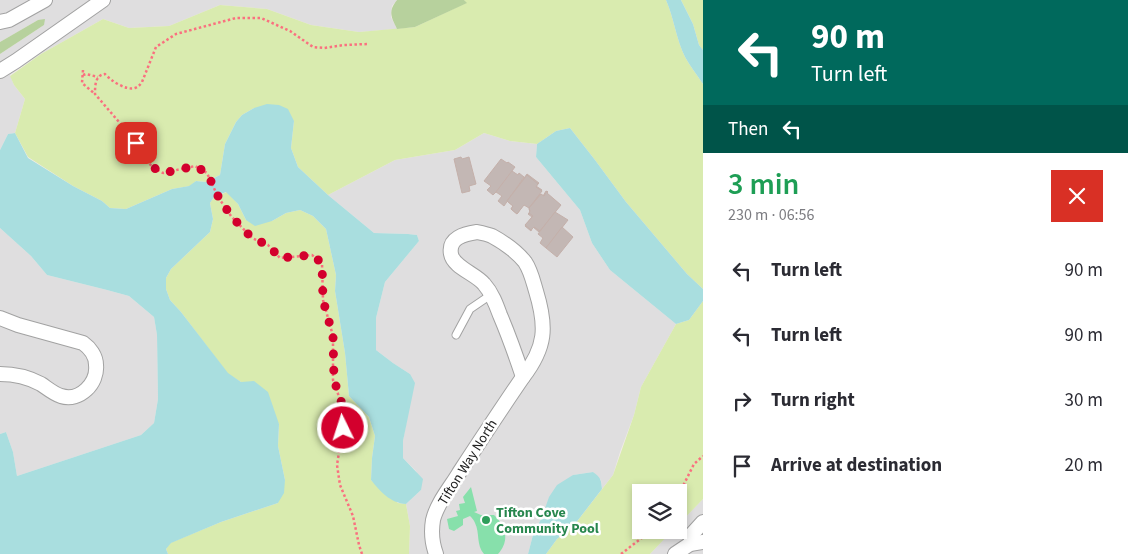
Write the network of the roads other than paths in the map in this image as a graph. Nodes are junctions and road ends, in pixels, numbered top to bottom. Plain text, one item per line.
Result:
1 (45, 0) edge
2 (103, 0) edge
3 (0, 22) edge
4 (0, 70) edge
5 (492, 294) junction
6 (0, 318) edge
7 (456, 335) dead end
8 (0, 374) edge
9 (523, 378) junction
10 (703, 522) edge
11 (696, 543) edge
12 (436, 554) edge
13 (675, 554) edge

1 - 3 street
2 - 4 street
5 - 7 lane
5 - 9 street, Tifton Way North
5 - 9 street, Tifton Way North
6 - 8 street
9 - 12 street, Tifton Way North
10 - 11 street
11 - 13 street

